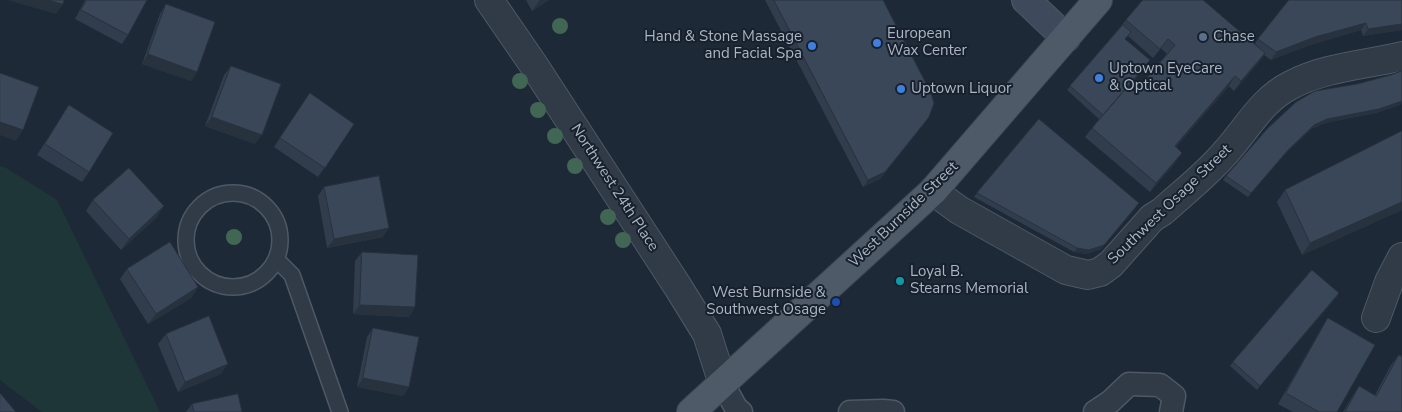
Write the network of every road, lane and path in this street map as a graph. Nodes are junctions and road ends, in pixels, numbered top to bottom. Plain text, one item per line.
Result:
1 (489, 0) edge
2 (1026, 0) edge
3 (1098, 0) edge
4 (1066, 38) junction
5 (1402, 56) edge
6 (933, 191) junction
7 (1402, 257) edge
8 (276, 259) junction
9 (1376, 318) dead end
10 (723, 384) junction
11 (340, 412) edge
12 (692, 412) edge
13 (741, 412) edge
14 (850, 412) edge
15 (893, 412) edge
16 (1094, 412) edge
17 (1171, 412) edge

1 - 10 street, Northwest 24th Place
2 - 4 main road
3 - 4 main road, West Burnside Street
4 - 6 main road, West Burnside Street
5 - 6 street, Southwest Osage Street
6 - 10 main road, West Burnside Street
7 - 9 street
8 - 8 lane
8 - 11 lane
10 - 12 main road, West Burnside Street
10 - 13 street
14 - 15 street
16 - 17 street

